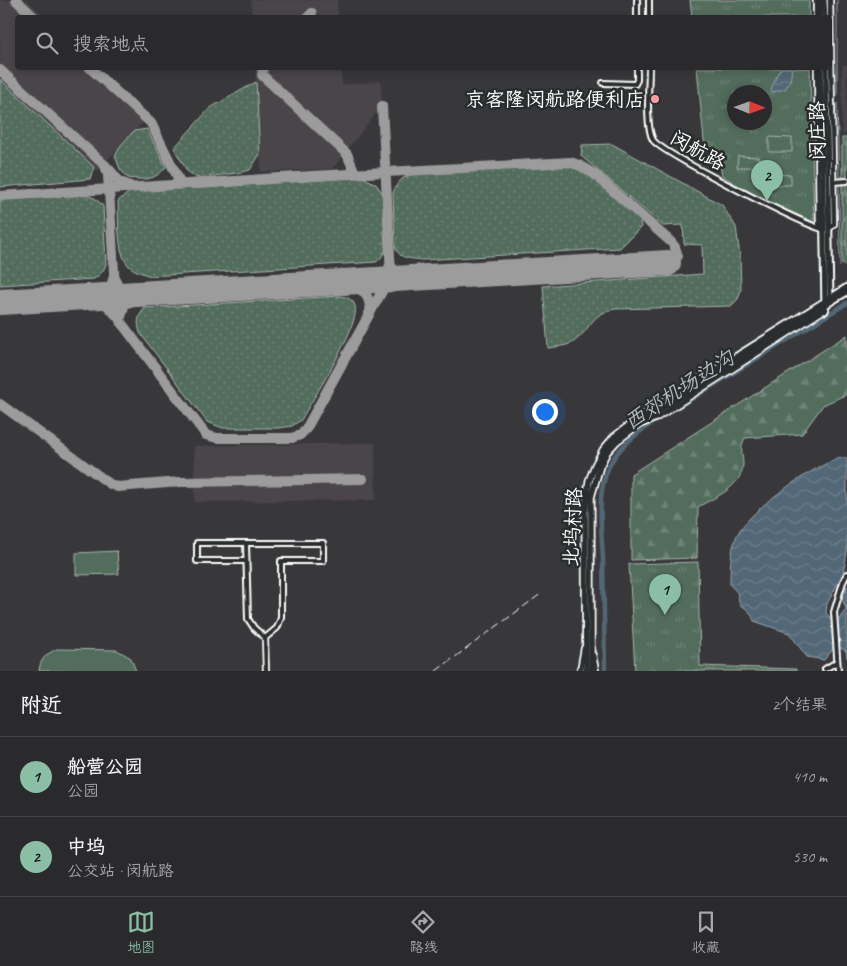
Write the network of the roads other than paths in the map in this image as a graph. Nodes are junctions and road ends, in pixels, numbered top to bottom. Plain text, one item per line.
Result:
1 (637, 0) edge
2 (649, 0) edge
3 (816, 0) edge
4 (820, 0) edge
5 (824, 0) edge
6 (830, 0) edge
7 (637, 15) edge
8 (649, 15) edge
9 (816, 15) edge
10 (820, 15) edge
11 (825, 15) edge
12 (830, 15) edge
13 (637, 70) edge
14 (649, 70) edge
15 (817, 70) edge
16 (821, 70) edge
17 (826, 70) edge
18 (832, 70) edge
19 (603, 83) dead end
20 (847, 181) edge
21 (837, 182) junction
22 (826, 229) junction
23 (847, 288) edge
24 (847, 292) edge
25 (826, 304) junction
26 (246, 543) junction
27 (246, 561) junction
28 (847, 574) edge
29 (586, 637) junction
30 (265, 638) junction
31 (591, 645) junction
32 (837, 662) junction
33 (825, 669) dead end
34 (266, 671) edge
35 (580, 671) edge
36 (586, 671) edge
37 (591, 671) edge
38 (596, 671) edge
39 (838, 671) edge

1 - 7 street
2 - 8 street
3 - 9 street
4 - 10 main road
5 - 11 main road
6 - 12 street, 闵庄路
13 - 19 street
14 - 22 street, 闵航路
15 - 22 street, 闵庄路
16 - 22 main road, 闵庄路
17 - 22 main road, 闵庄路
18 - 21 street, 闵庄路
20 - 21 street
21 - 22 street, 闵庄路
22 - 25 main road, 闵庄路
23 - 25 main road, 北坞村路
24 - 25 main road, 北坞村路
25 - 29 main road, 北坞村路
25 - 31 main road, 北坞村路
26 - 27 street
26 - 27 street
26 - 30 street
27 - 30 street
28 - 32 street
29 - 35 street, 北坞村路
29 - 36 main road, 北坞村路
30 - 34 street
31 - 37 main road, 北坞村路
31 - 38 street, 北坞村路
32 - 33 street
32 - 39 street

